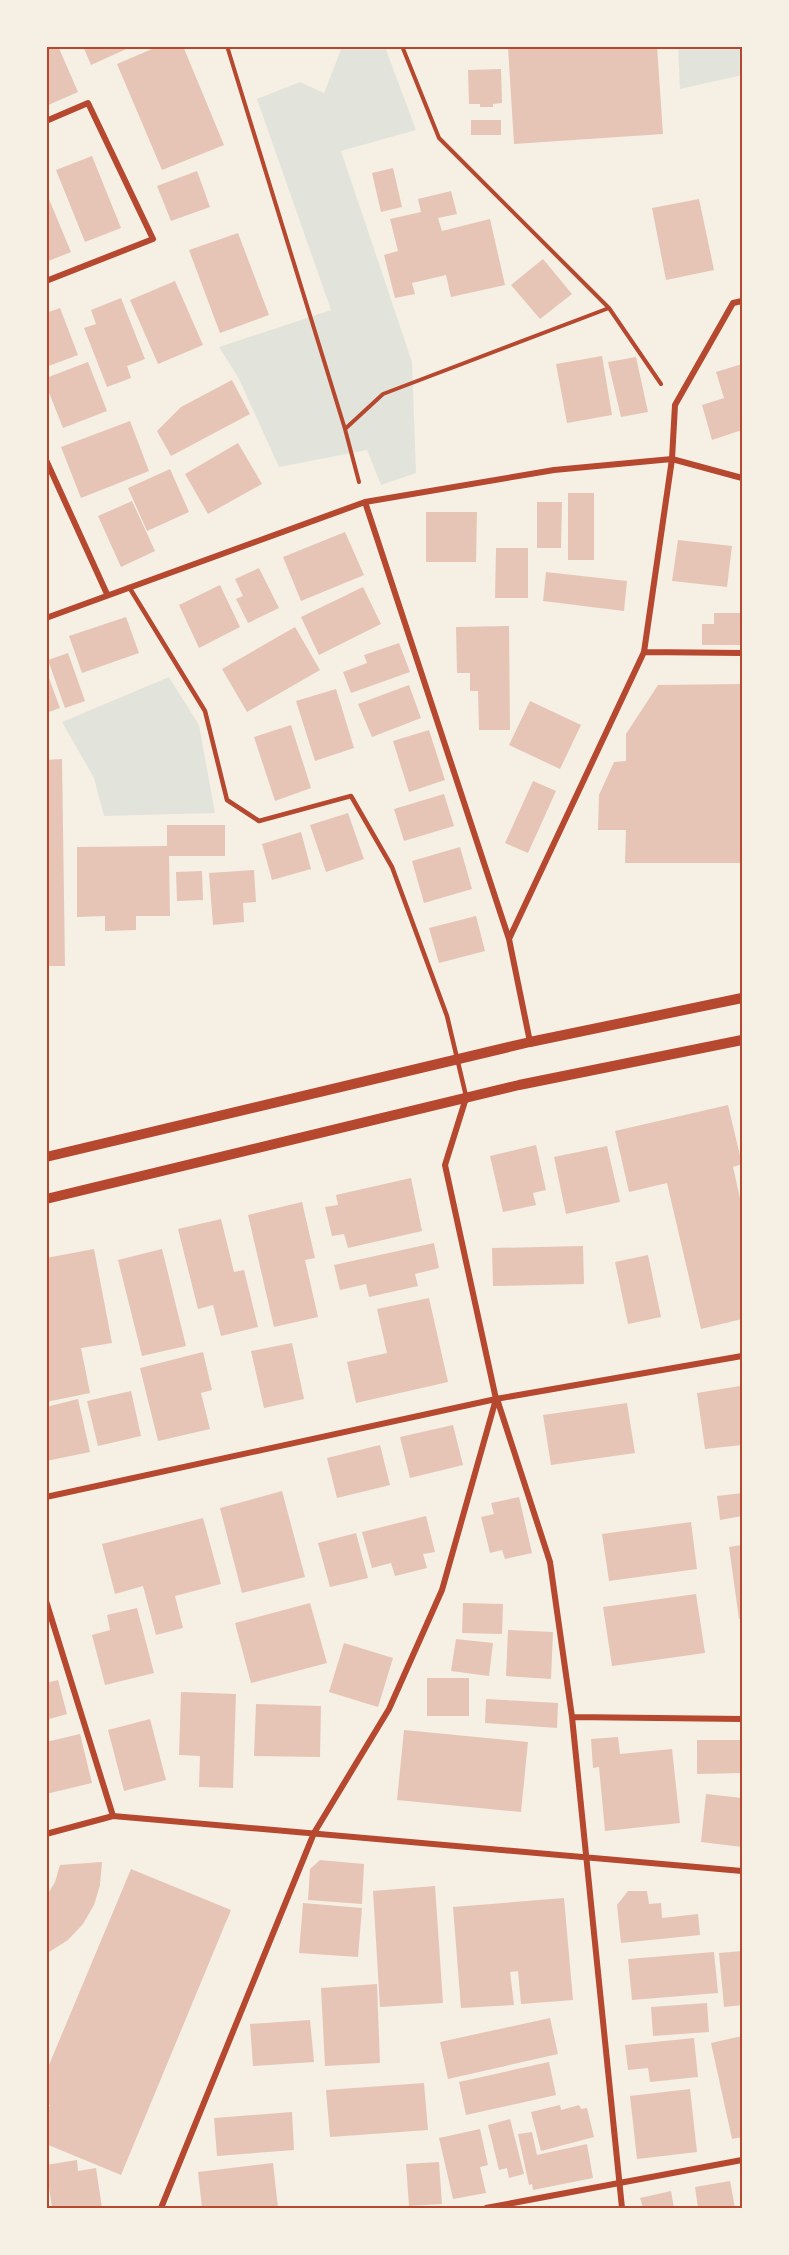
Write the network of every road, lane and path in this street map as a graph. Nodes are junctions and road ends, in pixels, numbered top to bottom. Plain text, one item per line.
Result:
1 (227, 46) edge
2 (402, 46) edge
3 (46, 121) edge
4 (46, 281) edge
5 (742, 301) edge
6 (609, 308) junction
7 (675, 405) junction
8 (345, 429) junction
9 (672, 459) junction
10 (46, 460) edge
11 (742, 478) edge
12 (365, 502) junction
13 (129, 588) junction
14 (107, 594) junction
15 (46, 618) edge
16 (644, 652) junction
17 (742, 653) edge
18 (509, 939) junction
19 (742, 998) edge
20 (742, 1040) edge
21 (530, 1042) junction
22 (457, 1059) junction
23 (466, 1097) junction
24 (46, 1158) edge
25 (46, 1199) edge
26 (742, 1356) edge
27 (496, 1399) junction
28 (46, 1497) edge
29 (46, 1601) edge
30 (572, 1717) junction
31 (742, 1719) edge
32 (113, 1816) junction
33 (314, 1833) junction
34 (46, 1834) edge
35 (586, 1859) junction
36 (742, 1871) edge
37 (742, 2160) edge
38 (620, 2183) junction
39 (161, 2208) edge
40 (486, 2208) edge
41 (622, 2208) edge

1 - 8 path
2 - 6 path
3 - 4 street
5 - 7 street
6 - 7 path
6 - 8 path
7 - 9 street
8 - 12 path
9 - 11 street
9 - 12 street
9 - 16 street
10 - 14 street
12 - 13 street
12 - 18 street
13 - 14 street
13 - 22 lane
14 - 15 street
16 - 17 street
16 - 18 street
18 - 21 street
19 - 21 street
20 - 23 street
21 - 22 street
22 - 23 lane
22 - 24 street
23 - 25 street
23 - 27 street
26 - 27 street
27 - 28 street
27 - 30 street
27 - 33 street
29 - 32 street
30 - 31 street
30 - 35 street
32 - 33 street
32 - 34 street
33 - 35 street
33 - 39 street
35 - 36 street
35 - 38 street
37 - 38 street
38 - 40 street
38 - 41 street

